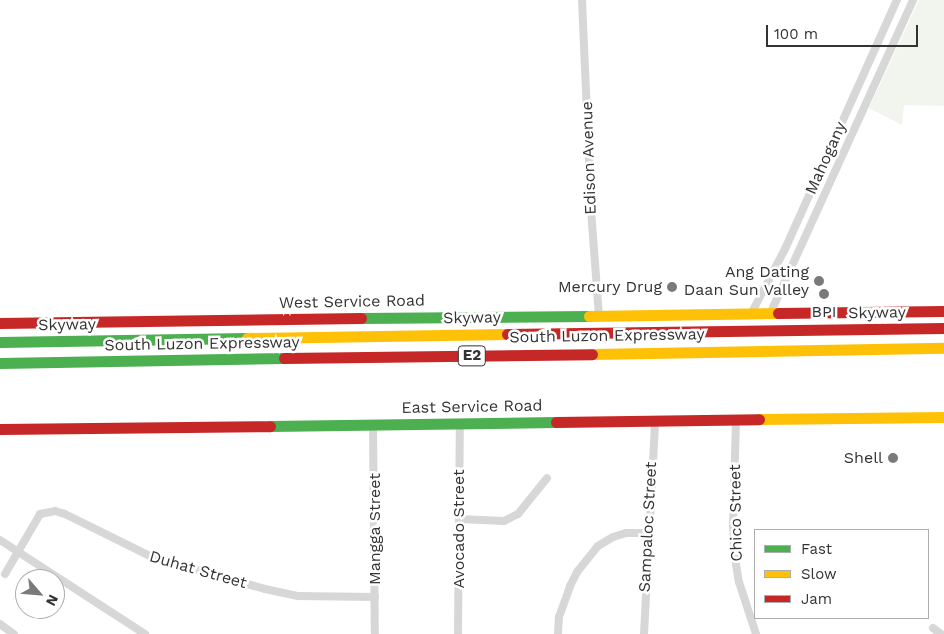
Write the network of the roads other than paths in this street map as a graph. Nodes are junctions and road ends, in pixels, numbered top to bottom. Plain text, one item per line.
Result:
1 (582, 0) edge
2 (897, 0) edge
3 (913, 0) edge
4 (782, 256) junction
5 (794, 262) junction
6 (944, 312) edge
7 (751, 314) junction
8 (770, 314) junction
9 (599, 316) junction
10 (0, 322) edge
11 (944, 322) edge
12 (944, 328) edge
13 (0, 335) edge
14 (0, 342) edge
15 (944, 344) edge
16 (944, 348) edge
17 (0, 357) edge
18 (0, 363) edge
19 (944, 417) edge
20 (736, 420) junction
21 (654, 421) junction
22 (373, 424) junction
23 (460, 424) junction
24 (0, 429) edge
25 (546, 478) dead end
26 (459, 519) junction
27 (648, 533) junction
28 (0, 540) edge
29 (18, 552) junction
30 (4, 574) dead end
31 (375, 597) junction
32 (0, 624) edge
33 (933, 628) dead end
34 (14, 634) edge
35 (145, 634) edge
36 (375, 634) edge
37 (458, 634) edge
38 (558, 634) edge
39 (644, 634) edge
40 (756, 634) edge
41 (941, 634) edge

1 - 9 street, Edison Avenue
2 - 4 street, Mahogany
3 - 5 street, Mahogany
4 - 5 street
4 - 7 street, Mahogany
5 - 8 street, Mahogany
6 - 8 main road, West Service Road
7 - 8 main road, West Service Road
7 - 9 main road, West Service Road
9 - 10 main road, West Service Road
11 - 13 main road, South Luzon Expressway / E2
12 - 14 main road, Skyway / E2
15 - 17 main road, Skyway / E2
16 - 18 main road, South Luzon Expressway / E2
19 - 20 main road, East Service Road
20 - 21 main road, East Service Road
20 - 40 street, Chico Street
21 - 23 main road, East Service Road
21 - 27 street, Sampaloc Street
22 - 23 main road, East Service Road
22 - 24 main road, East Service Road
22 - 31 street, Mangga Street
23 - 26 street, Avocado Street
25 - 26 street
26 - 37 street, Avocado Street
27 - 38 street
27 - 39 street, Sampaloc Street
28 - 29 street
29 - 30 street, Duhat Street
29 - 31 street, Duhat Street
29 - 35 street
31 - 36 street, Mangga Street
32 - 34 street
33 - 41 street

